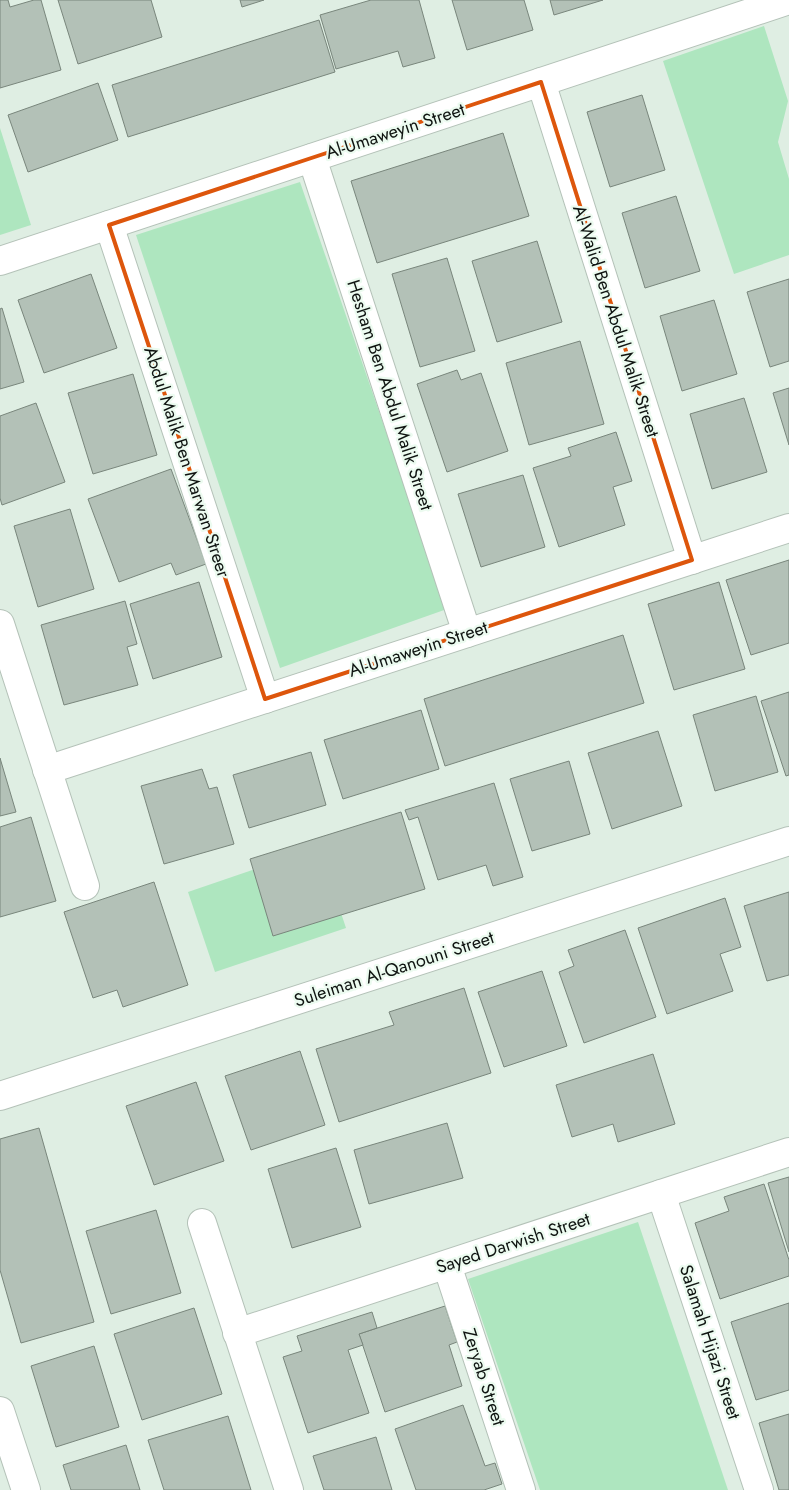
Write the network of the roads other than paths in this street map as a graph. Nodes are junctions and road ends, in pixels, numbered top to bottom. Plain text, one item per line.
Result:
1 (789, 0) edge
2 (541, 82) junction
3 (312, 158) junction
4 (109, 225) junction
5 (0, 261) edge
6 (789, 528) edge
7 (692, 560) junction
8 (0, 624) edge
9 (467, 633) junction
10 (265, 699) junction
11 (47, 770) junction
12 (789, 841) edge
13 (84, 886) dead end
14 (0, 1096) edge
15 (789, 1152) edge
16 (661, 1194) junction
17 (202, 1223) dead end
18 (447, 1264) junction
19 (238, 1333) junction
20 (0, 1411) edge
21 (26, 1490) edge
22 (289, 1490) edge
23 (521, 1490) edge
24 (759, 1490) edge

1 - 2 street, Al-Umaweyin Street
2 - 3 street, Al-Umaweyin Street
2 - 7 street, Al-Walid Ben Abdul Malik Street
3 - 4 street, Al-Umaweyin Street
3 - 9 street, Hesham Ben Abdul Malik Street
4 - 5 street, Al-Umaweyin Street
4 - 10 street, Abdul Malik Ben Marwan Streer
6 - 7 street, Al-Umaweyin Street
7 - 9 street, Al-Umaweyin Street
8 - 11 street
9 - 10 street, Al-Umaweyin Street
10 - 11 street, Al-Umaweyin Street
11 - 13 street
12 - 14 street, Suleiman Al-Qanouni Street
15 - 16 street, Sayed Darwish Street
16 - 18 street, Sayed Darwish Street
16 - 24 street, Salamah Hijazi Street
17 - 19 street
18 - 19 street, Sayed Darwish Street
18 - 23 street, Zeryab Street
19 - 22 street
20 - 21 street

